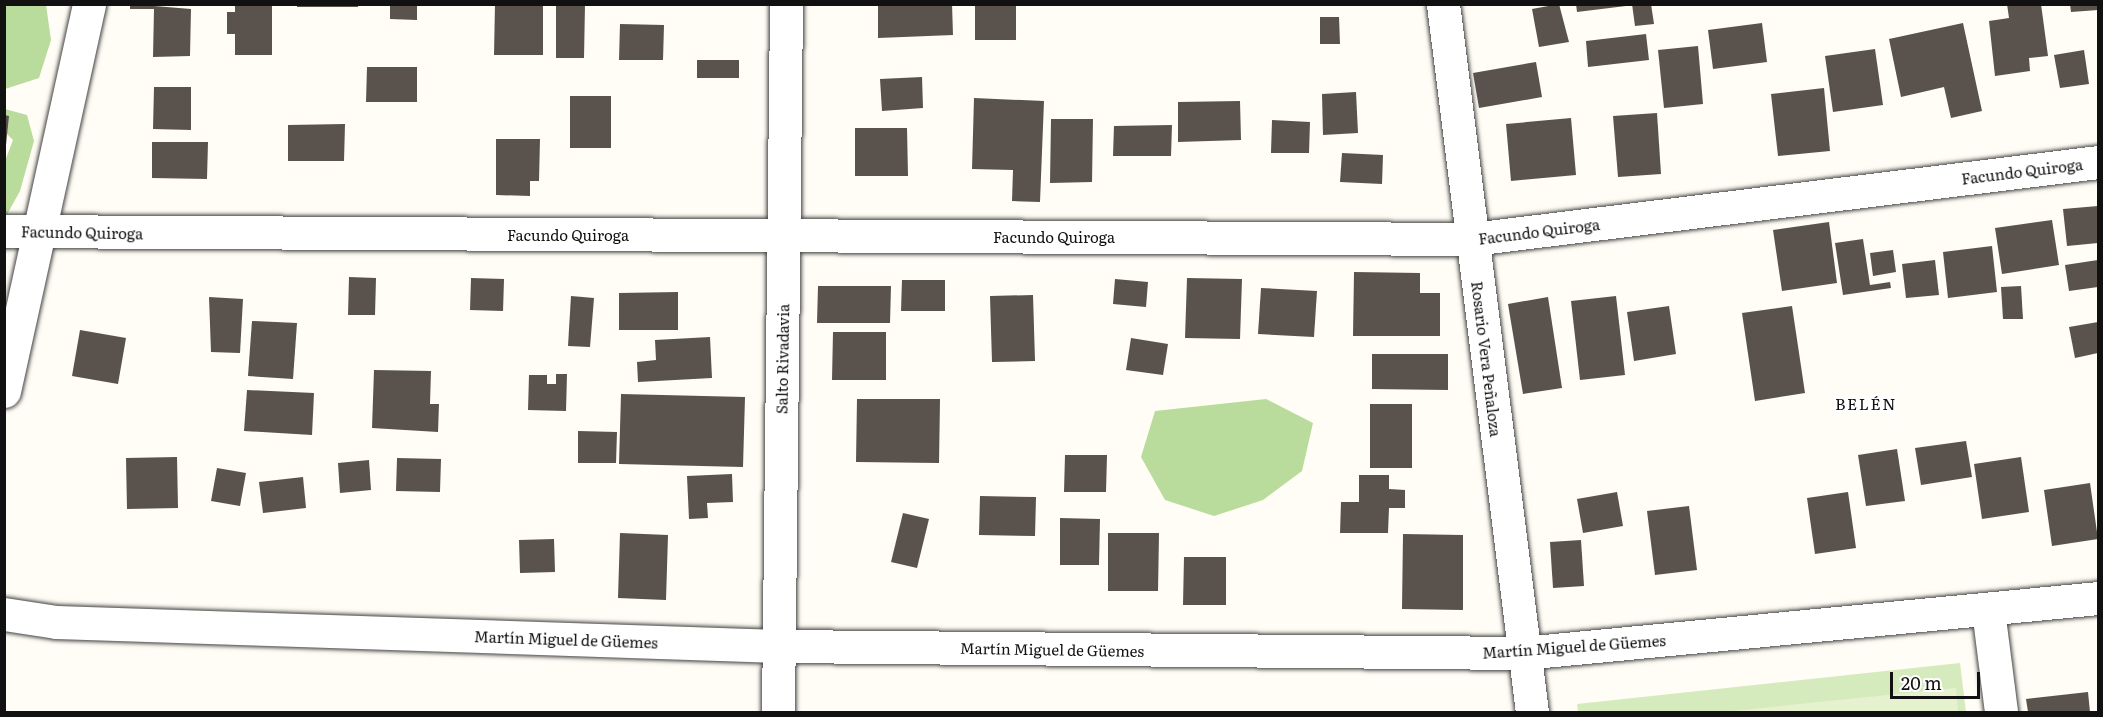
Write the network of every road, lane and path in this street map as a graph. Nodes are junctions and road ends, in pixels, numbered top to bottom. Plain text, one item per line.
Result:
1 (89, 4) edge
2 (786, 4) edge
3 (1443, 4) edge
4 (2098, 162) edge
5 (4, 231) edge
6 (40, 232) junction
7 (783, 236) junction
8 (1472, 239) junction
9 (4, 391) edge
10 (2098, 598) edge
11 (1988, 610) junction
12 (4, 614) edge
13 (779, 646) junction
14 (1523, 653) junction
15 (778, 712) edge
16 (1532, 712) edge
17 (2001, 712) edge

1 - 6 street
2 - 7 street, Salto Rivadavia
3 - 8 street, Rosario Vera Peñaloza
4 - 8 street, Facundo Quiroga
5 - 6 street, Facundo Quiroga
6 - 7 street, Facundo Quiroga
6 - 9 street
7 - 8 street, Facundo Quiroga
7 - 13 street, Salto Rivadavia
8 - 14 street, Rosario Vera Peñaloza
10 - 11 street, Martín Miguel de Güemes
11 - 14 street, Martín Miguel de Güemes
11 - 17 street
12 - 13 street, Martín Miguel de Güemes
13 - 14 street, Martín Miguel de Güemes
13 - 15 street, Salto Rivadavia
14 - 16 street, Rosario Vera Peñaloza

